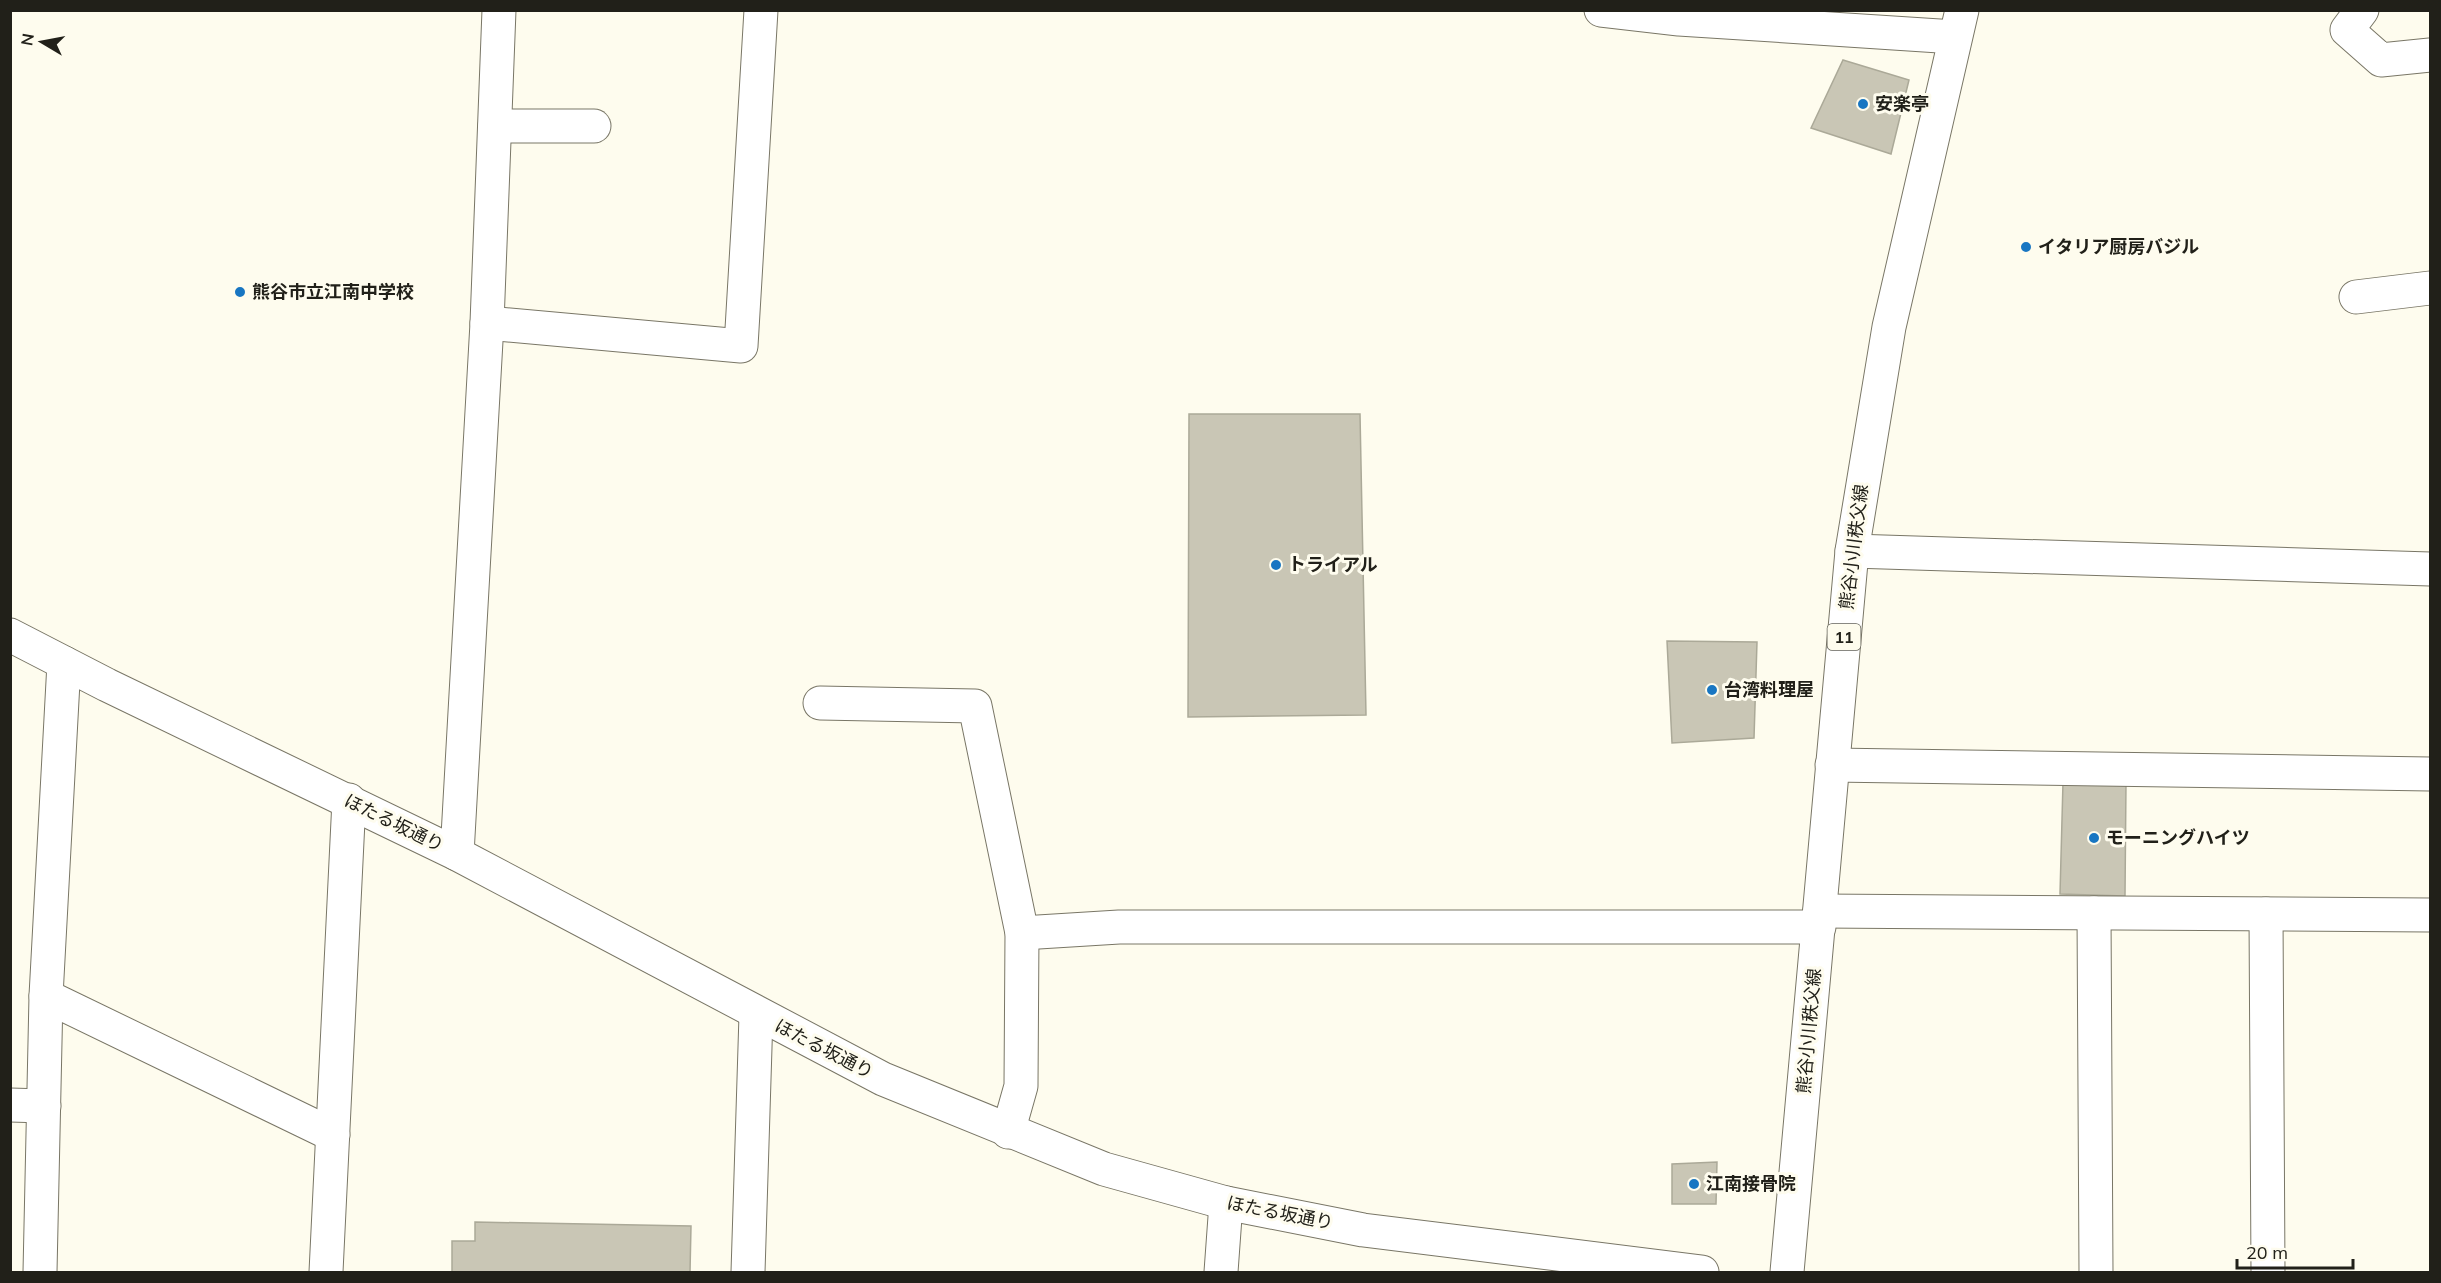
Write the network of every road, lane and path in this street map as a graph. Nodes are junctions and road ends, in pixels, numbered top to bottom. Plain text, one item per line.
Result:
1 (499, 10) edge
2 (761, 10) edge
3 (1601, 10) edge
4 (2362, 10) edge
5 (1959, 24) edge
6 (2430, 55) edge
7 (495, 126) junction
8 (594, 126) dead end
9 (2430, 288) edge
10 (2356, 297) dead end
11 (487, 323) junction
12 (1852, 551) junction
13 (2430, 569) edge
14 (10, 635) edge
15 (64, 663) junction
16 (820, 703) dead end
17 (1832, 765) junction
18 (2430, 774) edge
19 (349, 800) junction
20 (457, 854) junction
21 (2094, 913) junction
22 (2266, 914) junction
23 (2430, 915) edge
24 (1819, 919) junction
25 (1022, 933) junction
26 (46, 996) junction
27 (756, 1015) junction
28 (10, 1105) edge
29 (44, 1106) junction
30 (1008, 1132) junction
31 (333, 1134) junction
32 (1226, 1203) junction
33 (40, 1272) edge
34 (326, 1272) edge
35 (748, 1272) edge
36 (1221, 1272) edge
37 (1702, 1272) edge
38 (1787, 1272) edge
39 (2096, 1272) edge
40 (2268, 1272) edge

1 - 7 street
2 - 11 street
3 - 5 street
4 - 6 street
5 - 12 street, 熊谷小川秩父線 / 11
7 - 8 street
7 - 11 street
9 - 10 street
11 - 20 street
12 - 13 street
12 - 17 street, 熊谷小川秩父線 / 11
14 - 15 street, ほたる坂通り
15 - 19 street, ほたる坂通り
15 - 26 street
16 - 25 street
17 - 18 street
17 - 24 street, 熊谷小川秩父線 / 11
19 - 20 street, ほたる坂通り
19 - 31 street
20 - 27 street, ほたる坂通り
21 - 22 street
21 - 24 street
21 - 39 street
22 - 23 street
22 - 40 street
24 - 25 street
24 - 38 street, 熊谷小川秩父線 / 11
25 - 30 street
26 - 29 street
26 - 31 street
27 - 30 street, ほたる坂通り
27 - 35 street
28 - 29 street
29 - 33 street
30 - 32 street, ほたる坂通り
31 - 34 street
32 - 36 street
32 - 37 street, ほたる坂通り

